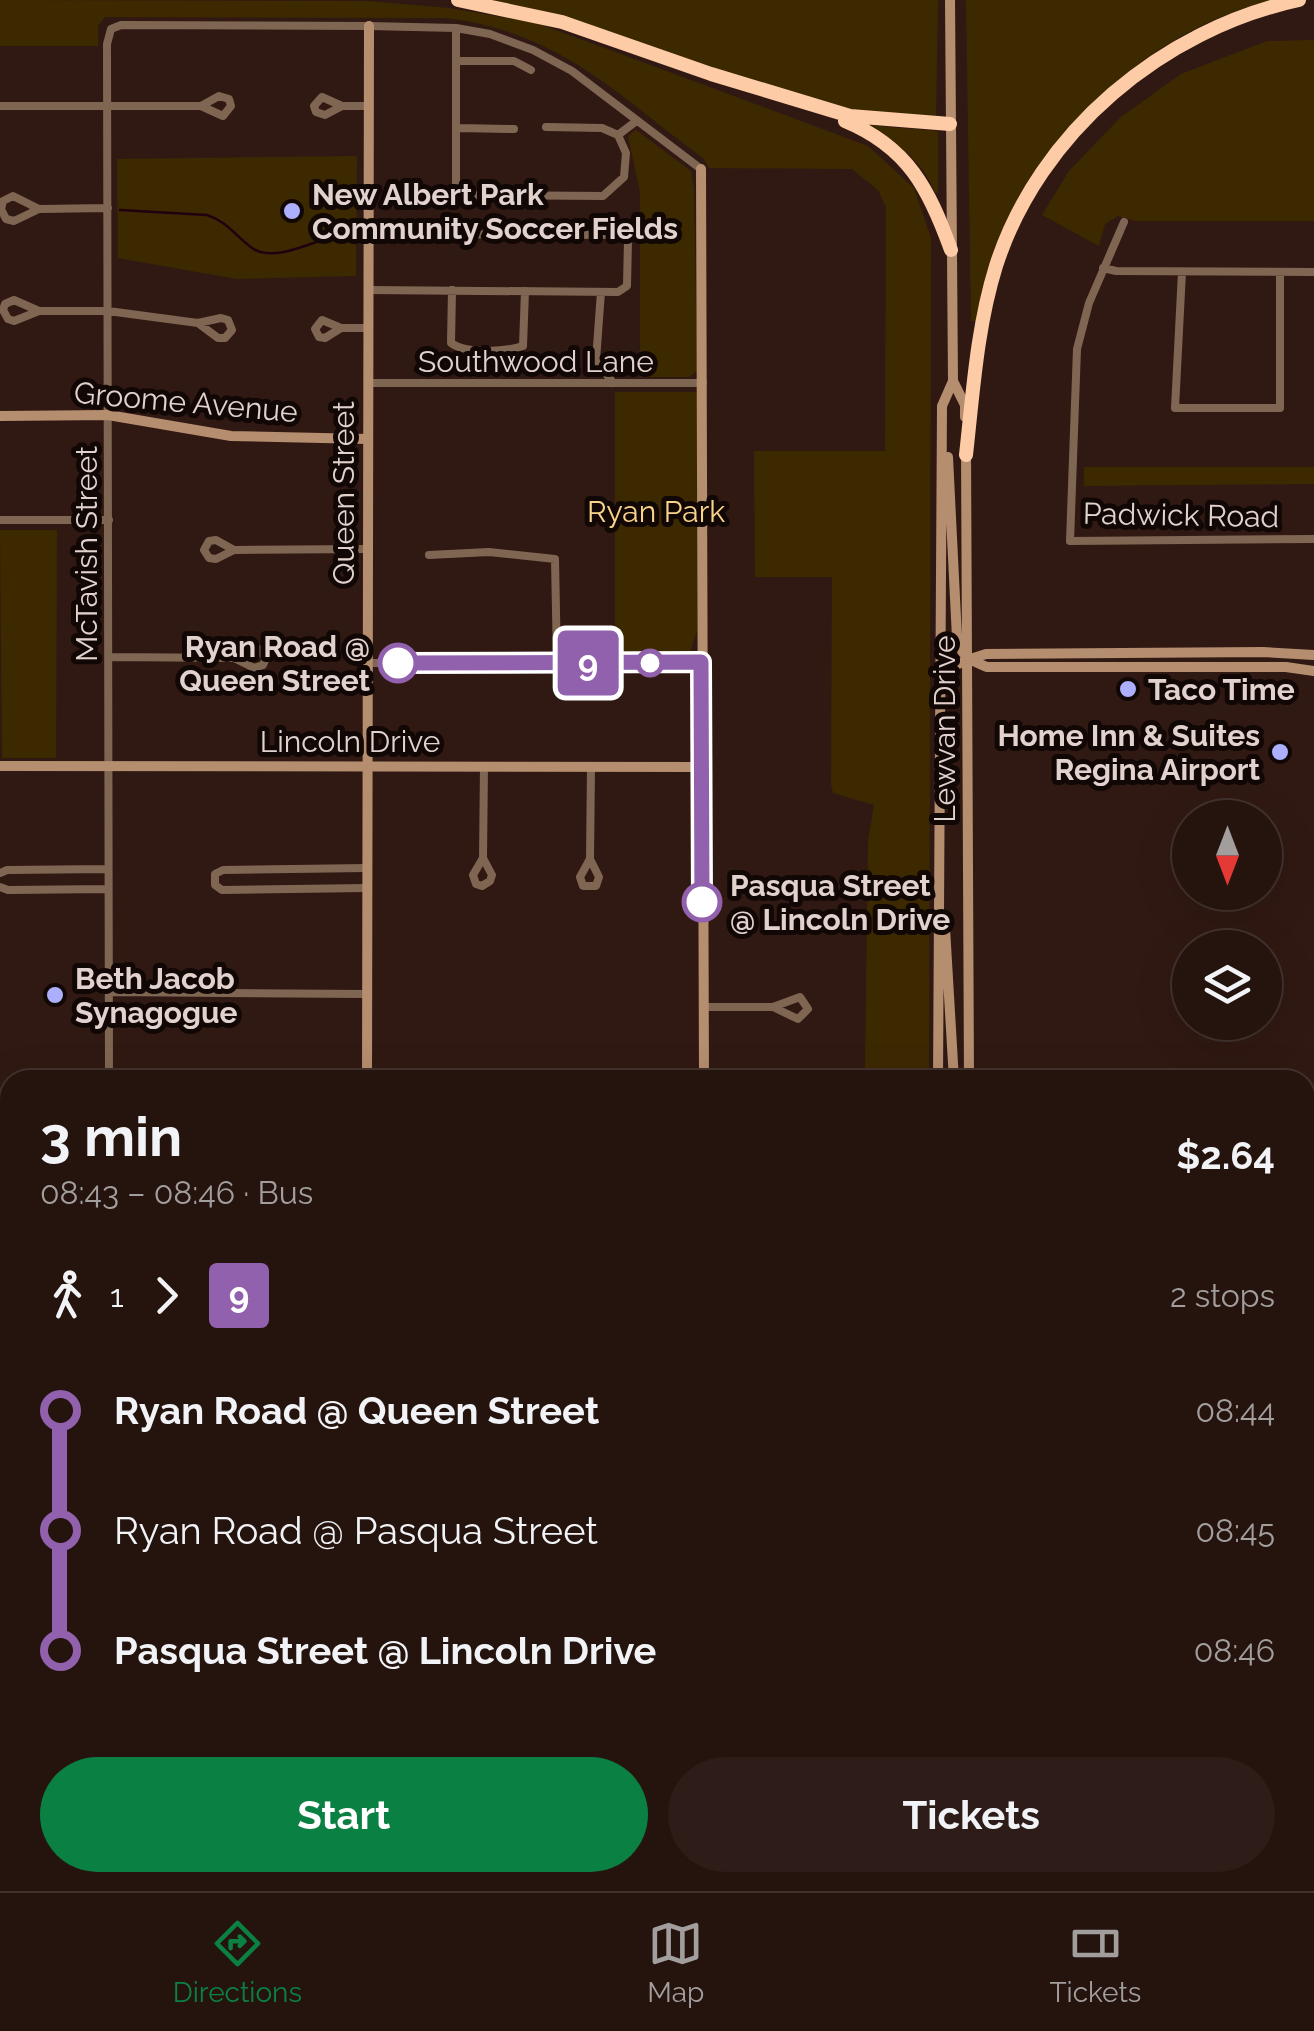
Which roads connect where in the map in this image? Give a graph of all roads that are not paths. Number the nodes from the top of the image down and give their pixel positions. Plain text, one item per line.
1 (458, 0) edge
2 (950, 0) edge
3 (1300, 0) edge
4 (369, 26) junction
5 (456, 28) junction
6 (456, 61) junction
7 (531, 70) dead end
8 (751, 85) junction
9 (0, 106) edge
10 (108, 106) junction
11 (201, 106) dead end
12 (342, 106) dead end
13 (369, 106) junction
14 (635, 122) junction
15 (950, 124) junction
16 (546, 127) dead end
17 (456, 128) junction
18 (514, 129) dead end
19 (618, 135) junction
20 (700, 169) joint
21 (108, 208) junction
22 (38, 209) junction
23 (1124, 222) dead end
24 (368, 234) junction
25 (951, 250) junction
26 (1102, 268) junction
27 (1182, 272) junction
28 (1280, 272) junction
29 (1314, 272) edge
30 (368, 290) junction
31 (452, 290) junction
32 (525, 291) junction
33 (601, 292) junction
34 (108, 310) junction
35 (38, 311) dead end
36 (198, 324) dead end
37 (341, 328) dead end
38 (368, 328) junction
39 (953, 381) junction
40 (368, 383) junction
41 (704, 383) junction
42 (613, 384) junction
43 (942, 406) junction
44 (108, 415) junction
45 (0, 416) edge
46 (367, 439) junction
47 (966, 455) junction
48 (0, 520) edge
49 (108, 520) junction
50 (1314, 539) edge
51 (367, 549) junction
52 (234, 550) dead end
53 (428, 555) dead end
54 (1314, 655) edge
55 (109, 657) junction
56 (234, 658) dead end
57 (969, 660) junction
58 (701, 662) junction
59 (368, 663) junction
60 (557, 663) junction
61 (1006, 667) junction
62 (1314, 671) edge
63 (942, 681) junction
64 (969, 754) junction
65 (0, 766) edge
66 (109, 766) junction
67 (369, 766) junction
68 (484, 766) junction
69 (591, 767) junction
70 (700, 767) junction
71 (939, 822) junction
72 (483, 858) dead end
73 (590, 859) dead end
74 (366, 868) junction
75 (106, 869) junction
76 (0, 873) edge
77 (0, 887) edge
78 (107, 888) junction
79 (366, 888) junction
80 (109, 992) junction
81 (366, 994) junction
82 (703, 1007) junction
83 (774, 1007) dead end
84 (110, 1070) edge
85 (366, 1070) edge
86 (704, 1070) edge
87 (938, 1070) edge
88 (953, 1070) edge
89 (969, 1070) edge

1 - 8 highway
2 - 15 street, Lewvan Drive
3 - 47 highway
4 - 5 street
4 - 10 street, McTavish Street
4 - 13 street, Queen Street
5 - 6 street
5 - 14 street
6 - 7 street
6 - 17 street
8 - 15 highway
8 - 25 highway
9 - 10 street
10 - 11 street
10 - 21 street, McTavish Street
12 - 13 street
13 - 24 street, Queen Street
14 - 19 street
14 - 20 street
15 - 25 street, Lewvan Drive
16 - 19 street
17 - 18 street
17 - 19 street
20 - 41 street
21 - 22 street
21 - 34 street, McTavish Street
22 - 22 street
23 - 26 street, Padwick Road
24 - 30 street, Queen Street
24 - 33 street
25 - 39 street, Lewvan Drive
26 - 27 street
26 - 50 street, Padwick Road
27 - 28 street
27 - 28 street
28 - 29 street
30 - 31 street
30 - 38 street, Queen Street
31 - 32 street
31 - 32 street
32 - 33 street
33 - 42 street
34 - 35 street
34 - 36 street
34 - 44 street, McTavish Street
37 - 38 street
38 - 40 street, Queen Street
39 - 43 street, Lewvan Drive
39 - 47 street, Lewvan Drive
40 - 42 street, Southwood Lane
40 - 46 street, Queen Street
41 - 42 street, Southwood Lane
41 - 58 street
43 - 57 street
43 - 63 street, Lewvan Drive
44 - 45 street, Groome Avenue
44 - 46 street, Groome Avenue
44 - 49 street, McTavish Street
46 - 51 street, Queen Street
47 - 57 street, Lewvan Drive
48 - 49 street
49 - 55 street, McTavish Street
51 - 52 street
51 - 59 street, Queen Street
53 - 60 street
54 - 57 street
55 - 56 street
55 - 66 street, McTavish Street
57 - 61 street
57 - 63 street
57 - 64 street, Lewvan Drive
58 - 60 street
58 - 70 street
59 - 60 street
59 - 67 street, Queen Street
61 - 62 street
61 - 64 street
63 - 71 street, Lewvan Drive
64 - 89 street, Lewvan Drive
65 - 66 street, Lincoln Drive
66 - 67 street, Lincoln Drive
66 - 75 street, McTavish Street
67 - 68 street, Lincoln Drive
67 - 74 street, Queen Street
68 - 69 street, Lincoln Drive
68 - 72 street
69 - 70 street, Lincoln Drive
69 - 73 street
70 - 82 street
71 - 87 street, Lewvan Drive
71 - 88 street
74 - 79 street, Queen Street
74 - 79 street
75 - 76 street
75 - 78 street, McTavish Street
77 - 78 street
78 - 80 street, McTavish Street
79 - 81 street, Queen Street
80 - 81 street
80 - 84 street, McTavish Street
81 - 85 street, Queen Street
82 - 83 street
82 - 86 street

